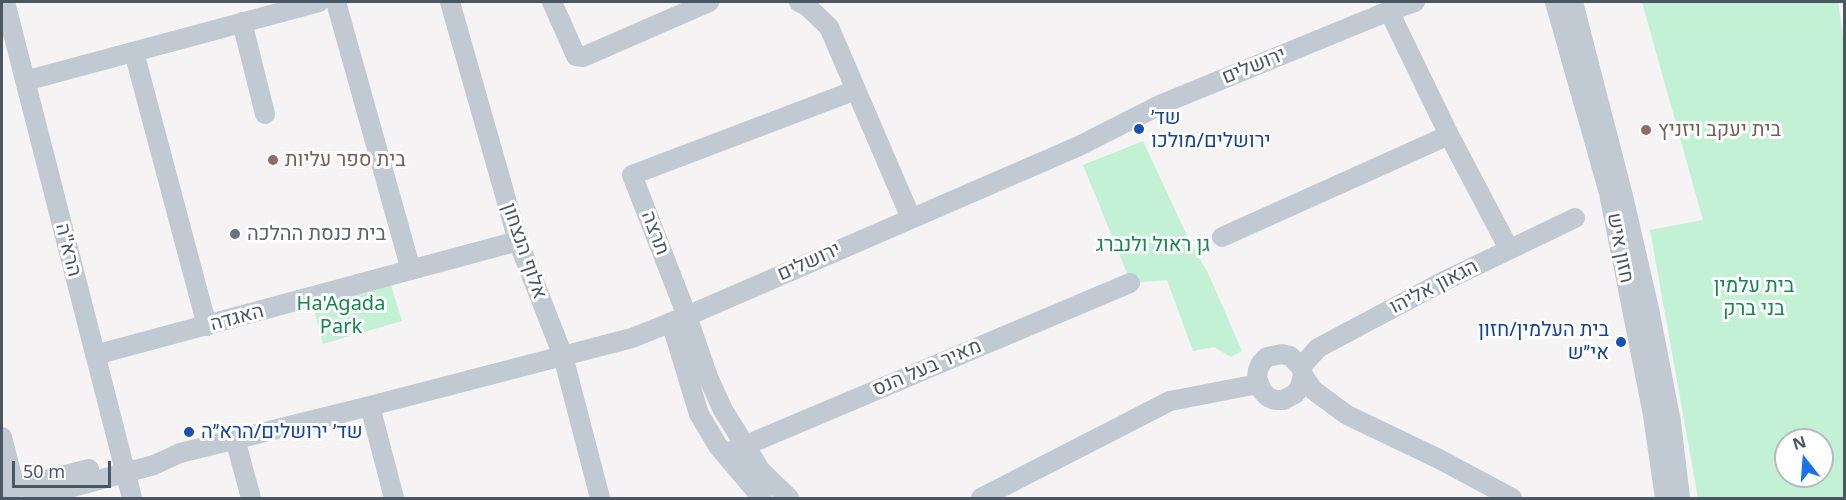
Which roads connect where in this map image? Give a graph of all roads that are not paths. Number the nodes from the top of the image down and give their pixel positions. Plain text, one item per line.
1 (5, 2) edge
2 (319, 2) edge
3 (336, 2) edge
4 (450, 2) edge
5 (552, 2) edge
6 (709, 2) edge
7 (1415, 2) edge
8 (1555, 2) edge
9 (1573, 2) edge
10 (808, 3) edge
11 (1389, 11) junction
12 (242, 22) junction
13 (7, 28) edge
14 (134, 52) junction
15 (25, 81) junction
16 (856, 90) junction
17 (265, 114) dead end
18 (1449, 135) junction
19 (911, 218) junction
20 (1575, 218) dead end
21 (1222, 237) dead end
22 (518, 241) junction
23 (1509, 249) junction
24 (411, 270) junction
25 (1130, 283) dead end
26 (679, 319) junction
27 (207, 326) junction
28 (645, 332) junction
29 (95, 355) junction
30 (563, 356) junction
31 (683, 362) junction
32 (1302, 371) junction
33 (1258, 384) junction
34 (370, 406) junction
35 (2, 437) edge
36 (235, 439) junction
37 (745, 446) junction
38 (725, 454) junction
39 (124, 467) junction
40 (8, 490) edge
41 (32, 498) edge
42 (132, 498) edge
43 (251, 498) edge
44 (394, 498) edge
45 (600, 498) edge
46 (762, 498) edge
47 (789, 498) edge
48 (981, 498) edge
49 (1512, 498) edge
50 (1665, 498) edge
51 (1680, 498) edge

1 - 13 street, הרא"ה
2 - 12 street
3 - 24 street
4 - 22 street, אלוף הנצחון
5 - 6 street
7 - 11 street, ירושלים
8 - 50 street, חזון איש
9 - 51 street, חזון איש
10 - 16 street
11 - 18 street
11 - 19 street, ירושלים
12 - 14 street
12 - 17 street
13 - 15 street, הרא"ה
14 - 15 street
14 - 27 street
15 - 29 street, הרא"ה
16 - 19 street
16 - 26 street, תרצה
18 - 21 street
18 - 23 street
19 - 26 street, ירושלים
20 - 23 street, הגאון אליהו
22 - 24 street, האגדה
22 - 30 street, אלוף הנצחון
23 - 32 street, הגאון אליהו
24 - 27 street, האגדה
25 - 37 street, מאיר בעל הנס
26 - 28 street, ירושלים
26 - 31 street, תרצה
26 - 37 street, תרצה
27 - 29 street, האגדה
28 - 30 street, ירושלים
28 - 31 street
29 - 39 street, הרא"ה
30 - 34 street, ירושלים
30 - 45 street, אלוף הנצחון
31 - 38 street, תרצה
32 - 33 street
32 - 33 street
32 - 49 street
33 - 48 street
34 - 36 street, ירושלים
34 - 44 street
35 - 40 street
36 - 39 street, ירושלים
36 - 43 street
37 - 38 street, מאיר בעל הנס
37 - 47 street, תרצה
38 - 46 street, תרצה
39 - 40 street
39 - 41 street
39 - 42 street, הרא"ה

